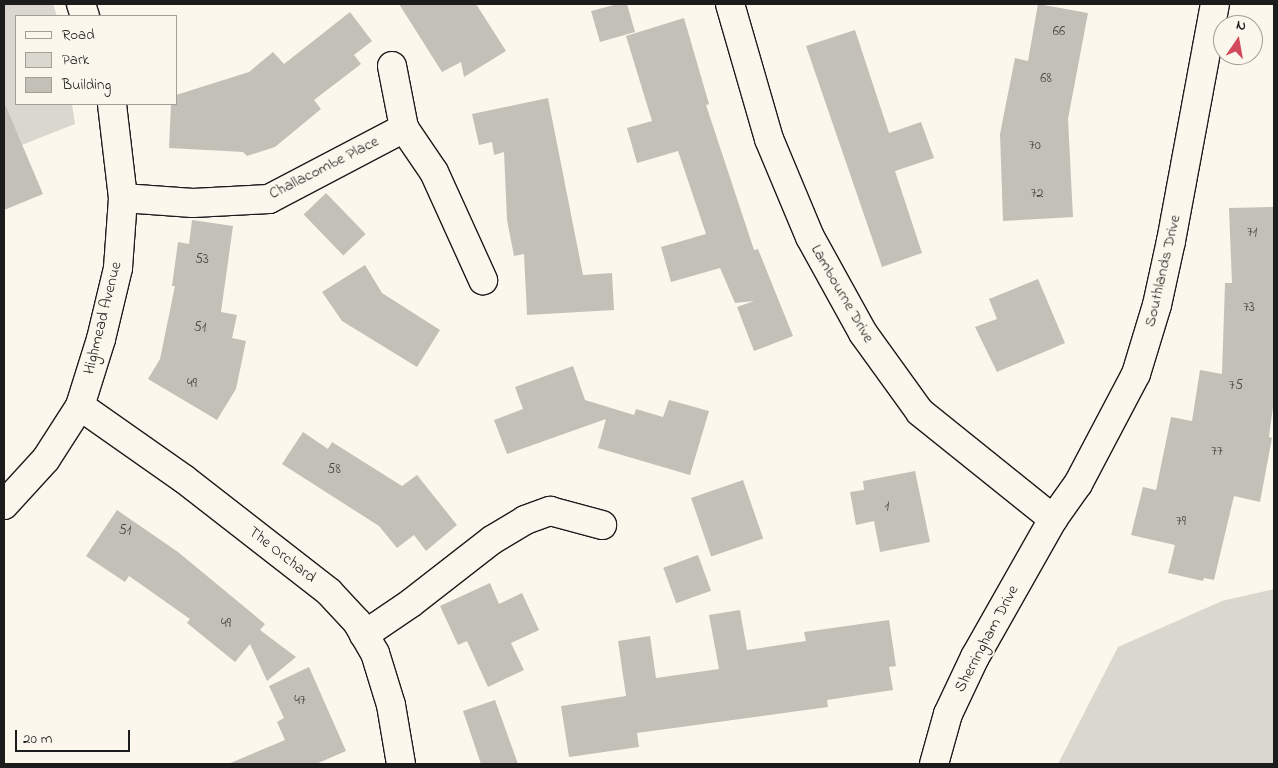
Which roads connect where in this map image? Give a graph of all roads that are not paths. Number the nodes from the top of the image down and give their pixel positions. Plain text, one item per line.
1 (730, 4) edge
2 (1215, 4) edge
3 (392, 66) dead end
4 (112, 105) edge
5 (404, 128) junction
6 (123, 198) junction
7 (483, 280) dead end
8 (80, 406) junction
9 (4, 505) edge
10 (1053, 519) junction
11 (602, 525) dead end
12 (364, 635) junction
13 (401, 764) edge
14 (934, 764) edge

1 - 10 street, Lambourne Drive
2 - 10 street, Southlands Drive
3 - 5 street
4 - 6 street, Highmead Avenue
5 - 6 street, Challacombe Place
5 - 7 street
6 - 8 street, Highmead Avenue
8 - 9 street, Highmead Avenue
8 - 12 street, The Orchard
10 - 14 street, Sherringham Drive
11 - 12 street
12 - 13 street, The Orchard

